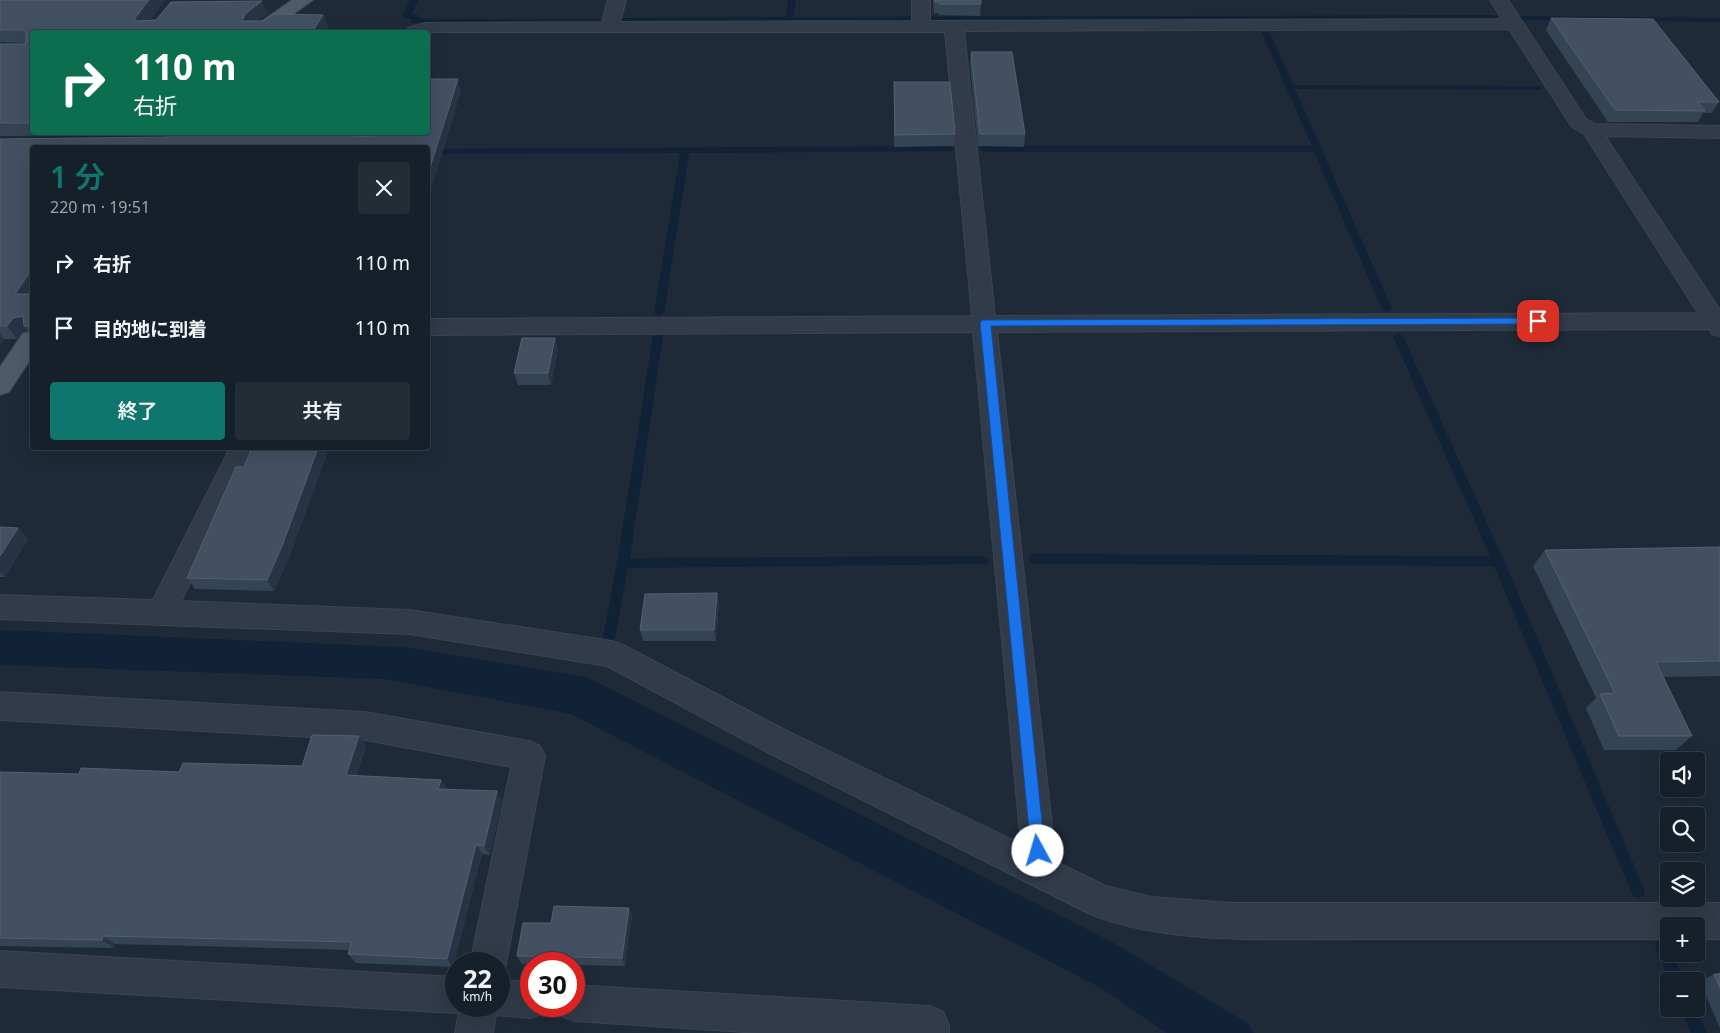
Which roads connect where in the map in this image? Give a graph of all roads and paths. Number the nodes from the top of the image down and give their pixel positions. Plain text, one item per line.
1 (304, 0) edge
2 (617, 0) edge
3 (1499, 0) edge
4 (921, 16) edge
5 (1513, 24) junction
6 (954, 26) junction
7 (610, 27) junction
8 (261, 30) edge
9 (419, 30) edge
10 (1591, 130) junction
11 (1720, 132) edge
12 (985, 323) junction
13 (1718, 324) edge
14 (430, 327) edge
15 (30, 342) edge
16 (0, 386) edge
17 (242, 450) edge
18 (0, 607) edge
19 (161, 612) junction
20 (0, 706) edge
21 (1040, 870) junction
22 (1720, 921) edge
23 (490, 952) edge
24 (0, 969) edge
25 (445, 994) edge
26 (585, 1003) edge
27 (478, 1017) edge
28 (474, 1033) edge
29 (930, 1033) edge

1 - 8 main road
2 - 7 street
3 - 5 street
4 - 6 street
4 - 7 street
5 - 6 street
5 - 10 street
6 - 12 street
7 - 9 street
10 - 11 street
10 - 13 street
12 - 13 street
12 - 14 street
12 - 21 street
15 - 16 main road
17 - 19 street
18 - 19 street
19 - 21 street
20 - 23 street
21 - 22 street
24 - 25 street
26 - 29 street
27 - 28 street

